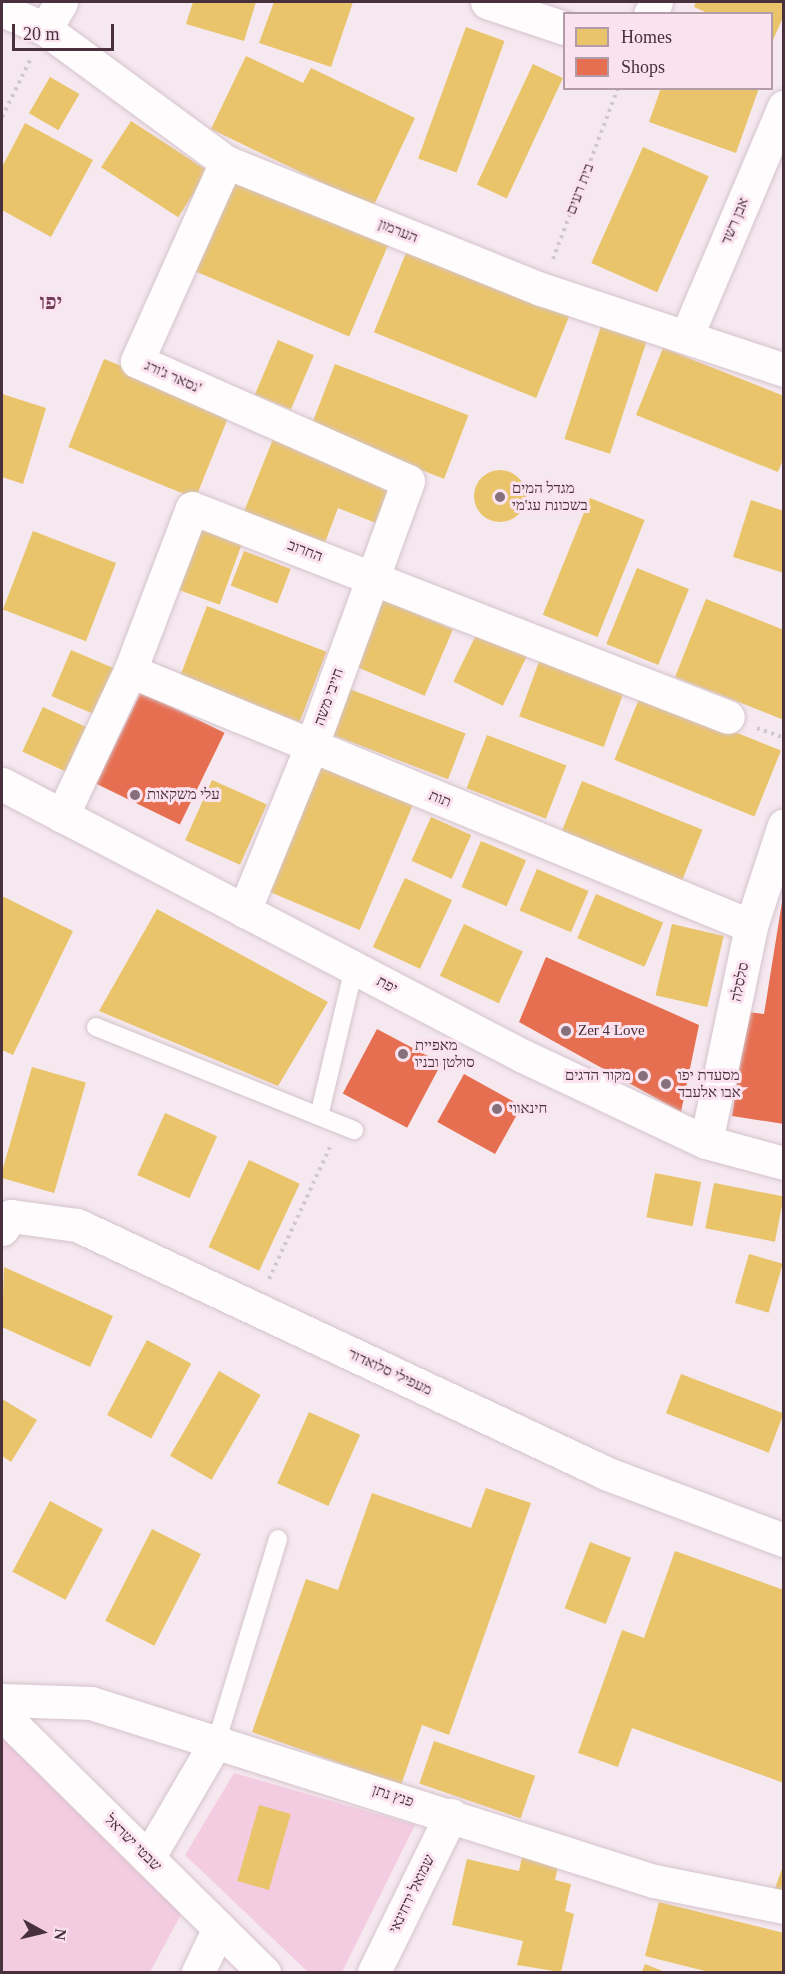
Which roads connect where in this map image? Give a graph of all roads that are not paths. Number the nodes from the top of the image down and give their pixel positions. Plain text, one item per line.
1 (61, 2) edge
2 (487, 2) edge
3 (2, 10) edge
4 (563, 28) edge
5 (45, 29) junction
6 (783, 106) edge
7 (776, 144) edge
8 (226, 162) junction
9 (687, 335) junction
10 (783, 370) edge
11 (408, 481) joint
12 (373, 576) junction
13 (130, 671) junction
14 (728, 717) dead end
15 (311, 747) junction
16 (2, 784) edge
17 (62, 816) junction
18 (783, 825) edge
19 (244, 910) junction
20 (751, 927) junction
21 (354, 968) junction
22 (96, 1027) dead end
23 (319, 1116) junction
24 (347, 1127) road end
25 (706, 1142) junction
26 (783, 1163) edge
27 (2, 1229) edge
28 (278, 1539) dead end
29 (783, 1540) edge
30 (2, 1700) edge
31 (2, 1714) edge
32 (217, 1740) junction
33 (451, 1815) junction
34 (148, 1858) junction
35 (783, 1907) edge
36 (219, 1928) junction
37 (198, 1972) edge
38 (264, 1972) edge
39 (374, 1972) edge

1 - 5 street
2 - 4 street
3 - 5 street, הערמון
5 - 8 street, הערמון
6 - 7 street, אבן רשד
7 - 9 street, אבן רשד
8 - 9 street, הערמון
8 - 11 street, נסאר ג'ורג'
9 - 10 street, הערמון
11 - 12 street, חייבי משה
12 - 13 street, החרוב
12 - 14 street, החרוב
12 - 15 street, חייבי משה
13 - 15 street, תות
13 - 17 street, החרוב
15 - 19 street, חייבי משה
15 - 20 street, תות
16 - 17 street, יפת
17 - 19 street, יפת
18 - 20 street, סלסלה
19 - 21 street, יפת
20 - 25 street, סלסלה
21 - 23 lane
21 - 25 street, יפת
22 - 23 lane
23 - 24 lane
25 - 26 street, יפת
27 - 29 street, מעפילי סלואדור
28 - 32 lane
30 - 32 street, פנץ נתן
31 - 34 street, שבטי ישראל
32 - 33 street, פנץ נתן
32 - 34 street
33 - 35 street, פנץ נתן
33 - 39 street, שמואל ירחינאי
34 - 36 street, שבטי ישראל
36 - 37 street
36 - 38 street, שבטי ישראל

